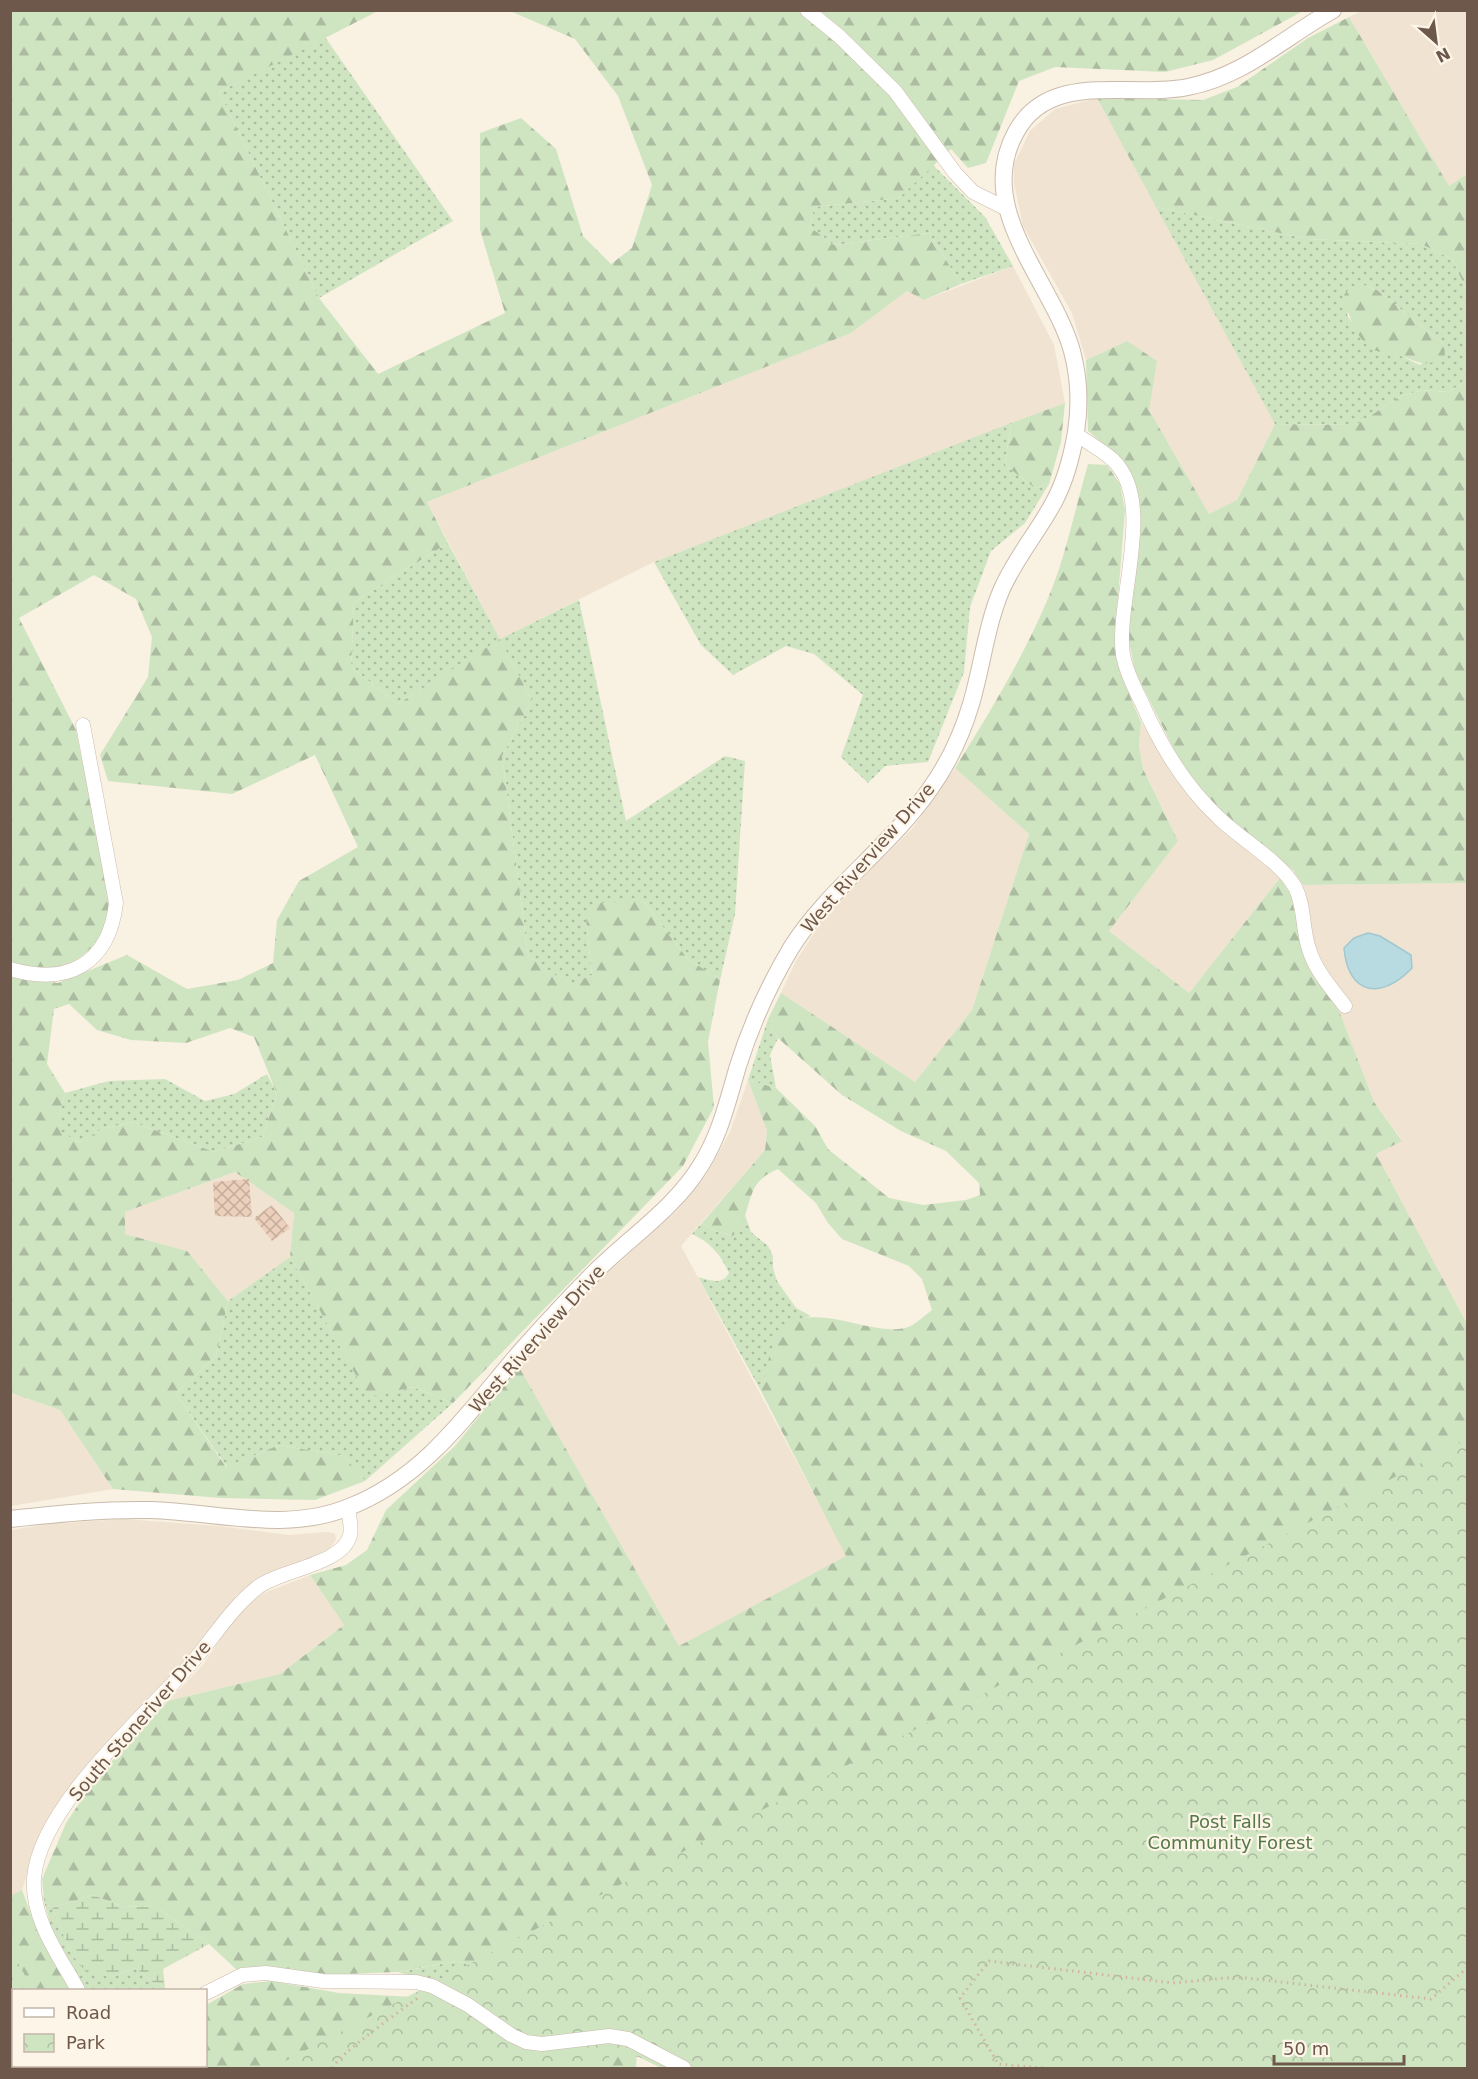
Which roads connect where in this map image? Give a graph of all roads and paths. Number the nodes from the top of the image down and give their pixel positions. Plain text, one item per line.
1 (807, 10) edge
2 (1333, 10) edge
3 (1007, 209) junction
4 (1076, 435) junction
5 (83, 725) dead end
6 (10, 969) edge
7 (1345, 1006) dead end
8 (348, 1508) junction
9 (10, 1520) edge
10 (1467, 1966) edge
11 (432, 1986) junction
12 (77, 1989) edge
13 (207, 1992) edge
14 (333, 2068) edge
15 (684, 2068) edge
16 (1043, 2068) edge

1 - 3 street
2 - 3 street, West Riverview Drive
3 - 4 street, West Riverview Drive
4 - 7 street
4 - 8 street, West Riverview Drive
5 - 6 street
8 - 9 street, West Riverview Drive
8 - 12 street, South Stoneriver Drive
10 - 16 path
11 - 13 street
11 - 14 path
11 - 15 street

